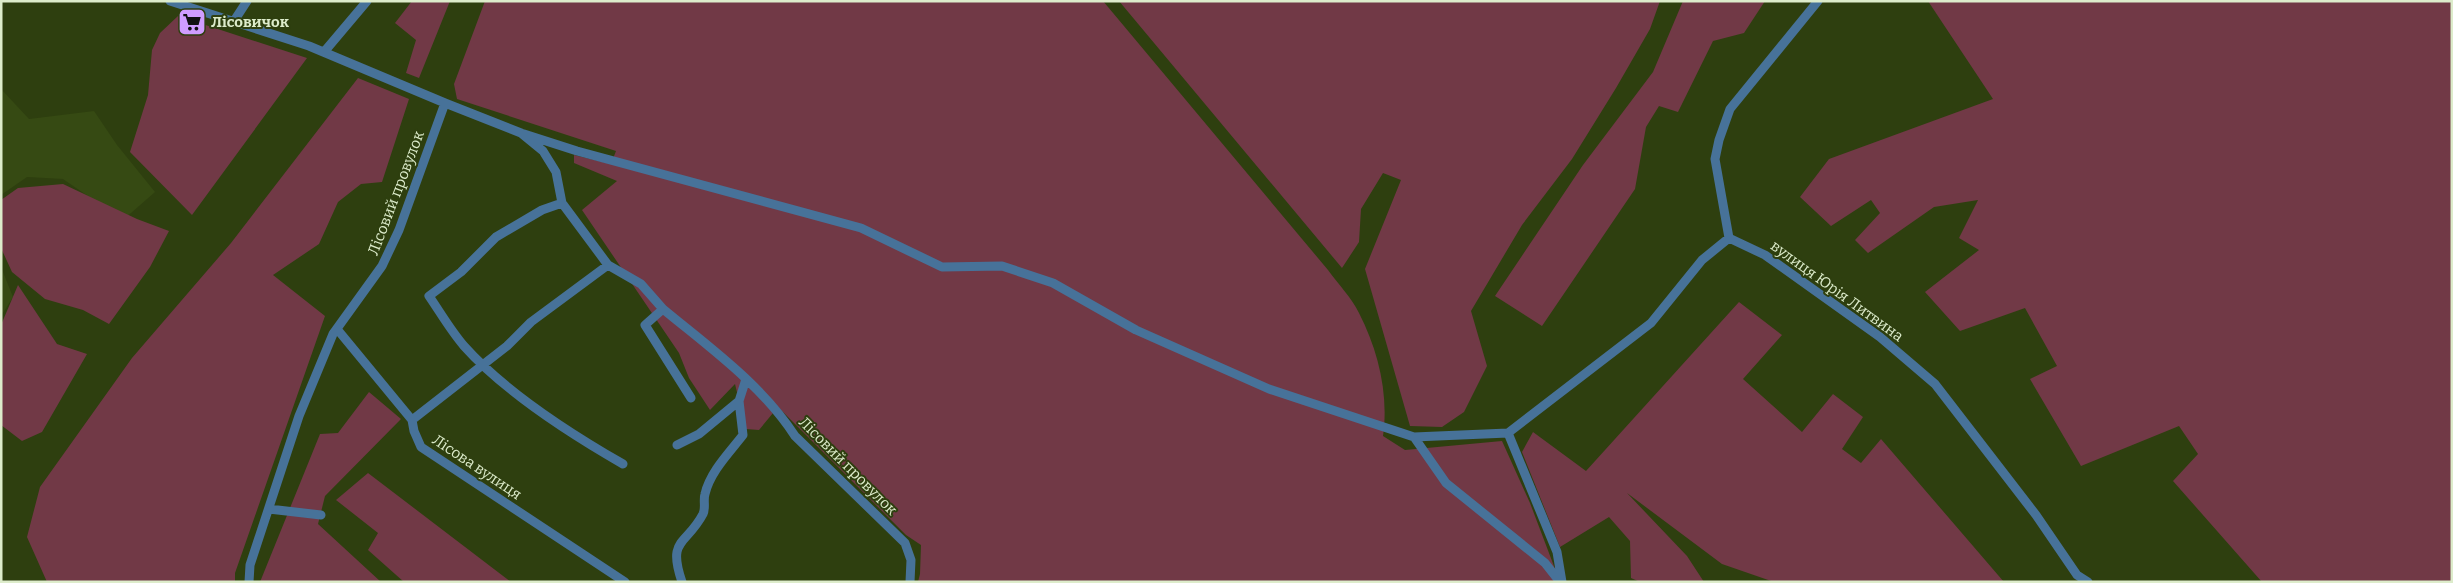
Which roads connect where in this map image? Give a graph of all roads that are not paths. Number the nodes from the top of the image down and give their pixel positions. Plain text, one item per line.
1 (170, 1) edge
2 (247, 1) edge
3 (367, 1) edge
4 (1818, 1) edge
5 (234, 20) junction
6 (324, 52) junction
7 (445, 103) junction
8 (521, 133) junction
9 (562, 203) junction
10 (1729, 238) junction
11 (608, 266) junction
12 (662, 309) junction
13 (337, 328) junction
14 (483, 365) junction
15 (746, 379) junction
16 (691, 398) dead end
17 (739, 400) junction
18 (412, 420) junction
19 (1508, 433) junction
20 (1414, 437) junction
21 (677, 444) dead end
22 (623, 464) dead end
23 (269, 509) junction
24 (321, 515) dead end
25 (249, 582) edge
26 (625, 582) edge
27 (682, 582) edge
28 (910, 582) edge
29 (1561, 582) edge
30 (2088, 582) edge

1 - 5 street
2 - 5 street
3 - 6 street
4 - 10 street
5 - 6 street
6 - 7 street
7 - 8 street
7 - 13 street, Лісовий провулок
8 - 9 street
8 - 20 street
9 - 11 street
9 - 14 street
10 - 19 street
10 - 30 street, вулиця Юрія Литвина
11 - 12 street
11 - 14 street
12 - 15 street, Лісовий провулок
12 - 16 street
13 - 18 street
13 - 23 street, Лісовий провулок
14 - 18 street
14 - 22 street
15 - 17 street
15 - 28 street, Лісовий провулок
17 - 21 street
17 - 27 street
18 - 26 street, Лісова вулиця
19 - 20 street
19 - 29 street
20 - 29 street
23 - 24 street
23 - 25 street, Лісовий провулок

